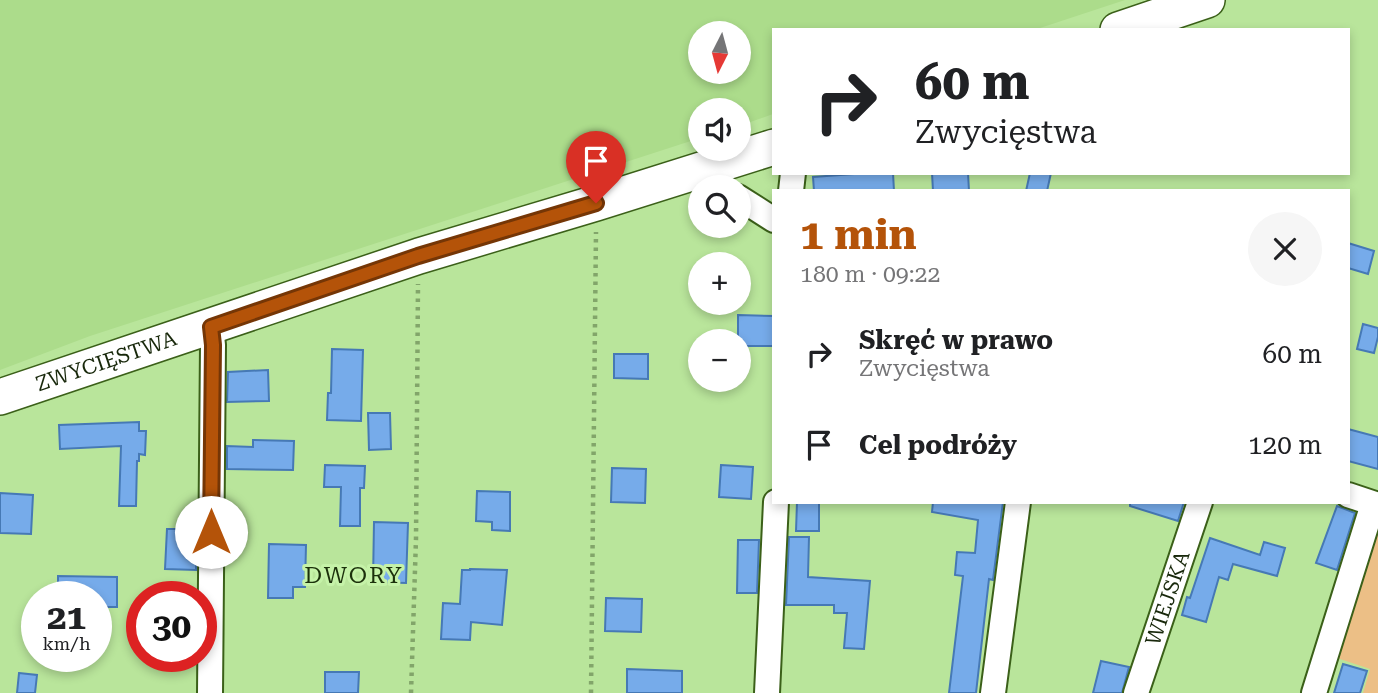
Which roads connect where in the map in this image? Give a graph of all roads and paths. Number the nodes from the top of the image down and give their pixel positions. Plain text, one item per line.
1 (1207, 0) edge
2 (1124, 28) edge
3 (772, 148) edge
4 (723, 175) edge
5 (688, 183) edge
6 (596, 203) junction
7 (751, 205) edge
8 (772, 219) edge
9 (418, 256) junction
10 (211, 327) junction
11 (0, 397) edge
12 (1350, 496) edge
13 (776, 504) edge
14 (1018, 504) edge
15 (1199, 504) edge
16 (1375, 505) edge
17 (210, 693) edge
18 (411, 693) edge
19 (591, 693) edge
20 (768, 693) edge
21 (993, 693) edge
22 (1136, 693) edge
23 (1314, 693) edge

1 - 2 street
3 - 4 street, ZWYCIĘSTWA
5 - 6 street, ZWYCIĘSTWA
6 - 9 street, ZWYCIĘSTWA
6 - 19 path
7 - 8 street
9 - 10 street, ZWYCIĘSTWA
9 - 18 path
10 - 11 street, ZWYCIĘSTWA
10 - 17 street
12 - 16 street
13 - 20 street
14 - 21 street
15 - 22 street, WIEJSKA
16 - 23 street

